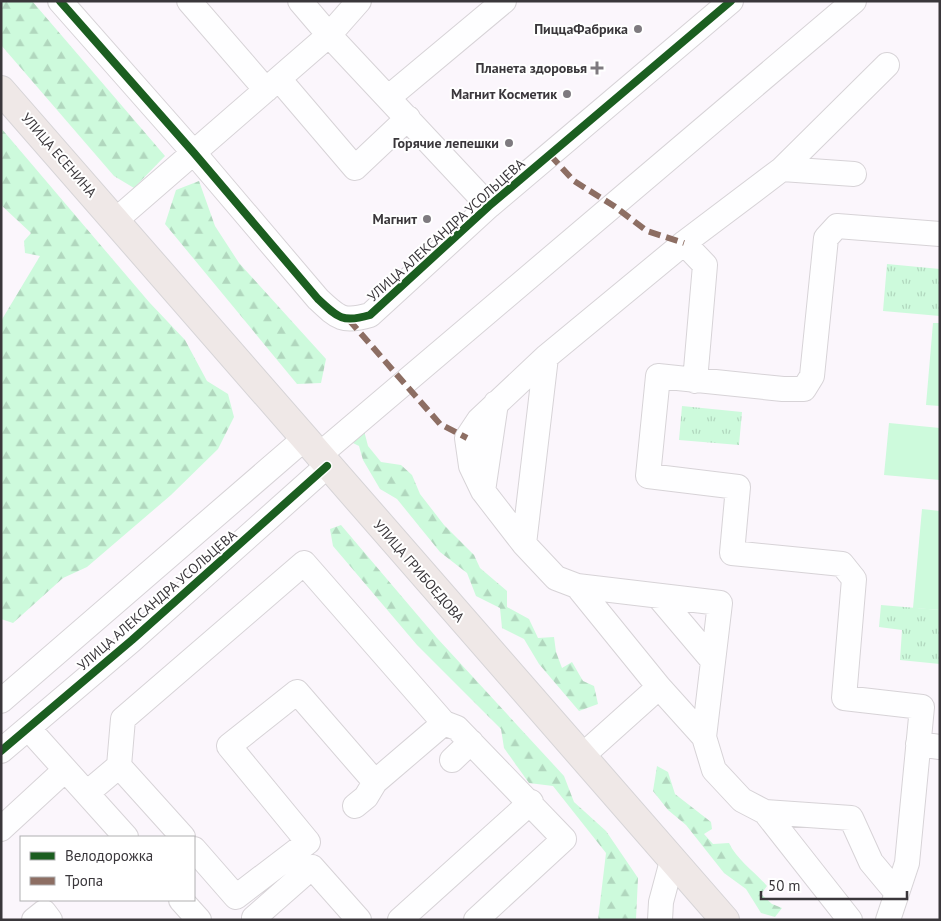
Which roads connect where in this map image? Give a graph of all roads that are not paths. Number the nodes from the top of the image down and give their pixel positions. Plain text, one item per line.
1 (60, 1) edge
2 (189, 1) edge
3 (300, 1) edge
4 (359, 1) edge
5 (504, 1) edge
6 (731, 1) edge
7 (854, 1) edge
8 (329, 35) junction
9 (887, 65) dead end
10 (272, 84) junction
11 (1, 90) edge
12 (389, 97) junction
13 (408, 118) junction
14 (194, 153) junction
15 (782, 168) junction
16 (854, 174) dead end
17 (489, 206) junction
18 (116, 220) junction
19 (940, 234) edge
20 (684, 243) junction
21 (546, 357) junction
22 (694, 381) junction
23 (316, 454) junction
24 (524, 544) junction
25 (577, 586) junction
26 (658, 596) junction
27 (713, 661) junction
28 (659, 687) junction
29 (1, 701) edge
30 (444, 723) junction
31 (28, 728) junction
32 (704, 737) junction
33 (471, 742) junction
34 (929, 745) edge
35 (1, 751) edge
36 (581, 757) junction
37 (452, 760) dead end
38 (119, 766) junction
39 (65, 770) junction
40 (375, 782) junction
41 (86, 793) junction
42 (531, 802) junction
43 (355, 806) dead end
44 (764, 812) junction
45 (1, 828) edge
46 (125, 836) edge
47 (182, 836) edge
48 (195, 850) edge
49 (672, 861) junction
50 (896, 892) junction
51 (182, 901) edge
52 (34, 920) edge
53 (50, 920) edge
54 (199, 920) edge
55 (256, 920) edge
56 (359, 920) edge
57 (400, 920) edge
58 (476, 920) edge
59 (660, 920) edge
60 (725, 920) edge
61 (850, 920) edge
62 (888, 920) edge

1 - 14 street, УЛИЦА АЛЕКСАНДРА УСОЛЬЦЕВА
2 - 10 street
3 - 8 street
4 - 8 street
5 - 12 street
6 - 17 street, УЛИЦА АЛЕКСАНДРА УСОЛЬЦЕВА
7 - 23 street
8 - 10 street
8 - 12 street
9 - 15 street
10 - 13 street
10 - 14 street
11 - 18 main road, УЛИЦА ЕСЕНИНА
12 - 13 street
13 - 17 street
14 - 17 street, УЛИЦА АЛЕКСАНДРА УСОЛЬЦЕВА
14 - 18 street
15 - 16 street
15 - 20 street
18 - 23 main road, УЛИЦА ГРИБОЕДОВА
19 - 22 street
20 - 21 street
20 - 22 street
21 - 24 street
21 - 24 street
22 - 34 street
23 - 29 street, УЛИЦА АЛЕКСАНДРА УСОЛЬЦЕВА
23 - 31 street, УЛИЦА АЛЕКСАНДРА УСОЛЬЦЕВА
23 - 36 main road, УЛИЦА ГРИБОЕДОВА
24 - 25 street
25 - 26 street
25 - 28 street
26 - 27 street
26 - 27 street
27 - 32 street
28 - 32 street
28 - 36 street
30 - 33 street
30 - 38 street
30 - 40 street
31 - 35 street, УЛИЦА АЛЕКСАНДРА УСОЛЬЦЕВА
31 - 39 street
32 - 44 street
33 - 37 street
33 - 42 street
34 - 50 street
36 - 49 main road, УЛИЦА ГРИБОЕДОВА
38 - 41 street
38 - 47 street
39 - 41 street
39 - 45 street
40 - 43 street
40 - 48 street
41 - 46 street
42 - 57 street
42 - 58 street
44 - 50 street
44 - 61 street
49 - 59 street
49 - 60 main road, УЛИЦА ГРИБОЕДОВА
50 - 62 street
51 - 54 street
52 - 53 street
55 - 56 street

